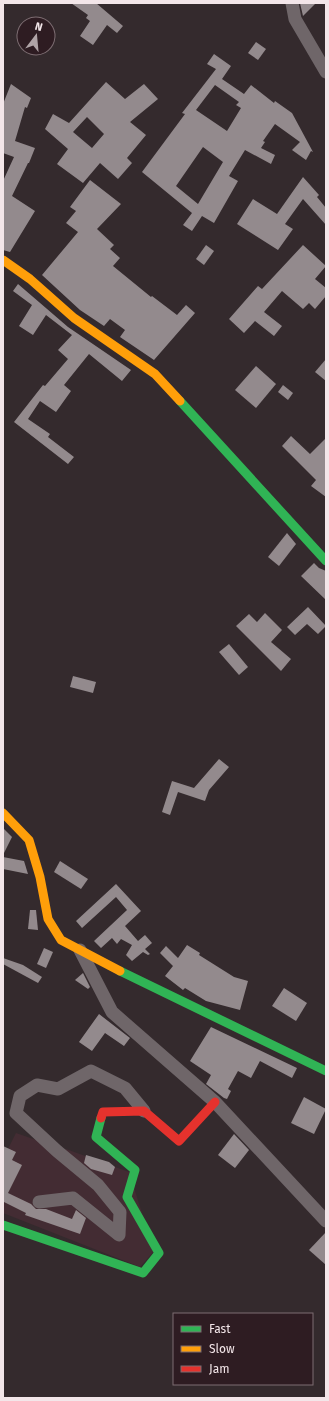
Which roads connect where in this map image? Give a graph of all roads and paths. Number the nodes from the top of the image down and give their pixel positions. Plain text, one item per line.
1 (292, 3) edge
2 (326, 72) edge
3 (3, 260) edge
4 (326, 561) edge
5 (3, 813) edge
6 (80, 950) junction
7 (326, 1071) edge
8 (215, 1102) junction
9 (144, 1111) junction
10 (39, 1202) dead end
11 (326, 1221) edge
12 (3, 1225) edge

1 - 2 street
3 - 4 street
5 - 6 street
6 - 7 street
6 - 8 street
8 - 9 street
8 - 11 street
9 - 10 street
9 - 12 street

